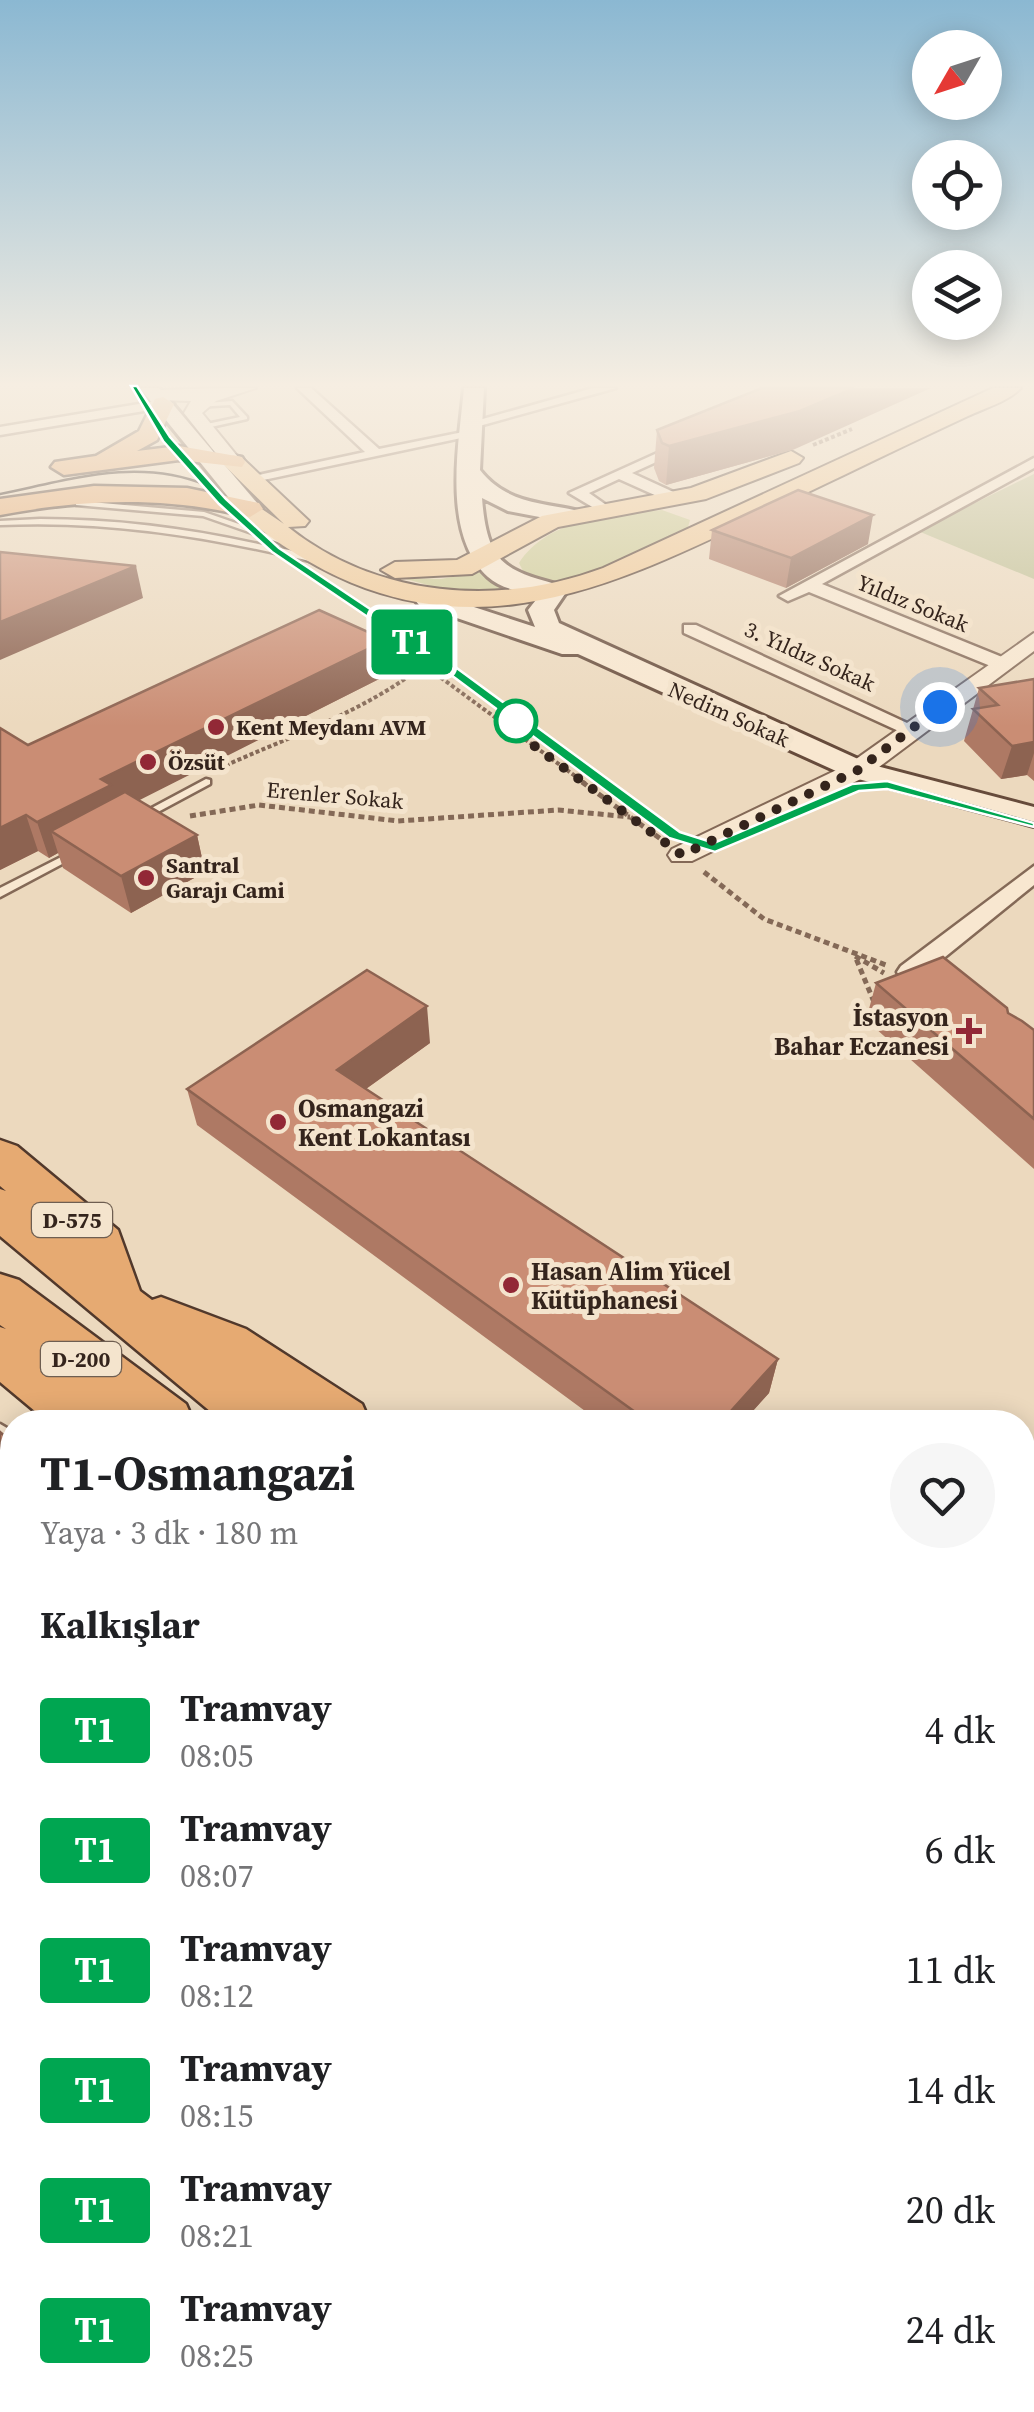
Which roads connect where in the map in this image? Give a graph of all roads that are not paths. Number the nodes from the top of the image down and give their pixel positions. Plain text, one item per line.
1 (37, 501) edge
2 (213, 501) edge
3 (242, 501) edge
4 (276, 501) edge
5 (474, 501) edge
6 (500, 501) edge
7 (581, 501) edge
8 (661, 501) edge
9 (675, 501) edge
10 (768, 501) edge
11 (963, 501) edge
12 (0, 508) edge
13 (250, 510) junction
14 (587, 513) junction
15 (0, 522) edge
16 (709, 528) junction
17 (304, 552) junction
18 (479, 553) junction
19 (808, 585) junction
20 (555, 591) junction
21 (788, 596) dead end
22 (440, 605) junction
23 (690, 629) dead end
24 (1034, 640) edge
25 (601, 656) junction
26 (1000, 662) junction
27 (910, 729) junction
28 (858, 770) junction
29 (206, 782) dead end
30 (1034, 816) edge
31 (124, 827) edge
32 (88, 846) edge
33 (682, 855) road end
34 (1034, 873) edge
35 (0, 893) edge
36 (910, 972) edge
37 (0, 1158) edge
38 (0, 1208) edge
39 (0, 1295) edge
40 (117, 1302) junction
41 (0, 1316) edge
42 (0, 1350) edge
43 (74, 1410) edge
44 (147, 1410) edge
45 (150, 1410) edge
46 (249, 1410) edge
47 (324, 1410) edge

1 - 12 highway
2 - 13 highway
3 - 13 main road
4 - 18 main road
5 - 18 main road
6 - 14 main road
7 - 14 street
8 - 14 main road
9 - 16 main road
10 - 16 main road
11 - 19 street
12 - 17 lane
13 - 17 main road
14 - 18 main road
15 - 17 lane
16 - 20 main road
17 - 22 main road
18 - 20 main road
19 - 21 street
19 - 26 street, Yıldız Sokak
20 - 22 main road
20 - 25 main road
22 - 25 main road
23 - 27 street, 3. Yıldız Sokak
24 - 26 street
25 - 28 main road, Nedim Sokak
26 - 27 street
27 - 28 street
28 - 30 main road, Nedim Sokak
28 - 33 street
29 - 31 lane
32 - 35 lane
34 - 36 street
37 - 40 highway, D-575
38 - 40 highway, D-200
39 - 45 highway, D-200
40 - 46 highway, D-200
40 - 47 highway
41 - 44 highway
42 - 43 highway

